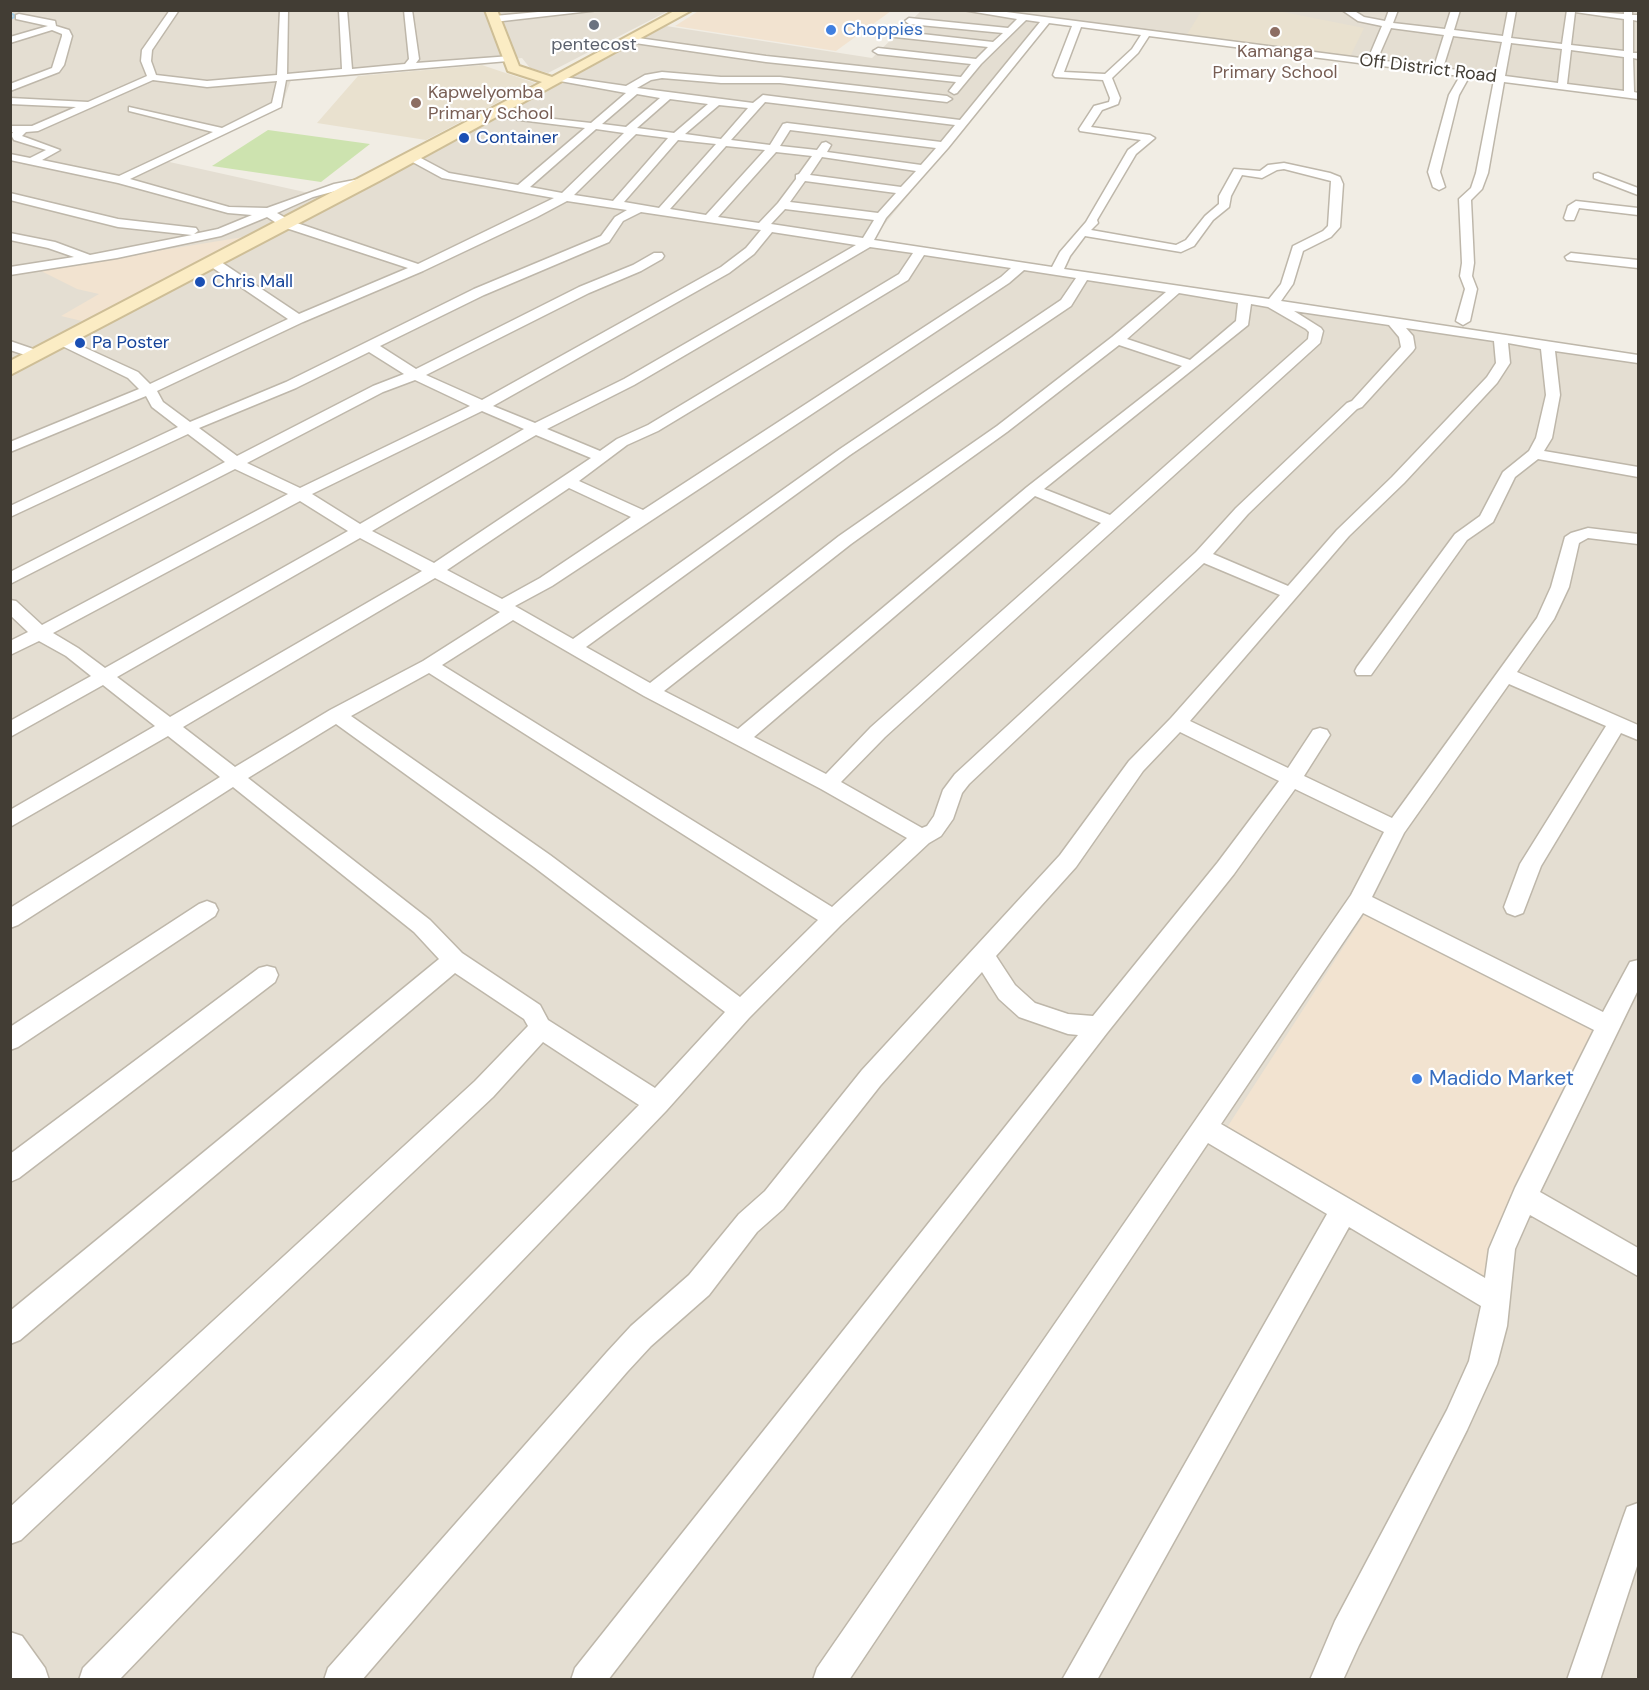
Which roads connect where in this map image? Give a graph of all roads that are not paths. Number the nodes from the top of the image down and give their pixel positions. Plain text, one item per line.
1 (175, 10) edge
2 (284, 10) edge
3 (343, 10) edge
4 (408, 10) edge
5 (595, 10) edge
6 (686, 10) edge
7 (920, 10) edge
8 (967, 10) edge
9 (1346, 10) edge
10 (1394, 10) edge
11 (1456, 10) edge
12 (1512, 10) edge
13 (1571, 10) edge
14 (1576, 10) edge
15 (575, 11) edge
16 (493, 15) edge
17 (1632, 15) edge
18 (19, 17) dead end
19 (1023, 18) junction
20 (909, 21) junction
21 (1046, 21) junction
22 (1077, 25) junction
23 (1389, 25) junction
24 (52, 27) junction
25 (1011, 31) junction
26 (1449, 33) junction
27 (895, 34) junction
28 (1146, 34) junction
29 (10, 40) edge
30 (631, 40) junction
31 (1505, 40) junction
32 (994, 45) junction
33 (1567, 48) junction
34 (1634, 55) edge
35 (508, 58) junction
36 (978, 62) junction
37 (1371, 62) junction
38 (411, 63) junction
39 (1437, 70) junction
40 (347, 72) junction
41 (152, 76) junction
42 (1107, 77) junction
43 (282, 78) junction
44 (1464, 78) junction
45 (556, 80) junction
46 (780, 80) junction
47 (962, 80) junction
48 (1499, 82) junction
49 (1562, 86) junction
50 (10, 88) edge
51 (630, 90) junction
52 (668, 96) junction
53 (1634, 96) edge
54 (947, 99) junction
55 (10, 101) edge
56 (716, 102) junction
57 (759, 103) junction
58 (89, 104) junction
59 (133, 109) dead end
60 (495, 114) junction
61 (931, 119) junction
62 (963, 123) junction
63 (591, 126) junction
64 (10, 129) edge
65 (23, 131) junction
66 (223, 131) junction
67 (630, 131) junction
68 (834, 131) junction
69 (675, 137) junction
70 (725, 142) junction
71 (944, 146) junction
72 (773, 148) junction
73 (821, 154) junction
74 (10, 157) edge
75 (413, 158) junction
76 (32, 161) junction
77 (923, 169) junction
78 (1598, 176) dead end
79 (376, 177) junction
80 (800, 177) junction
81 (120, 180) junction
82 (1438, 187) dead end
83 (521, 189) junction
84 (903, 191) junction
85 (1638, 192) edge
86 (10, 196) edge
87 (565, 197) junction
88 (615, 205) junction
89 (782, 205) junction
90 (640, 208) junction
91 (268, 212) junction
92 (661, 212) junction
93 (1638, 212) edge
94 (881, 217) junction
95 (1570, 218) dead end
96 (709, 219) junction
97 (287, 224) junction
98 (766, 228) junction
99 (221, 232) junction
100 (1082, 232) junction
101 (10, 236) edge
102 (866, 244) junction
103 (920, 251) junction
104 (658, 256) dead end
105 (1571, 257) dead end
106 (87, 258) junction
107 (214, 263) junction
108 (1638, 264) edge
109 (1020, 267) junction
110 (419, 268) junction
111 (10, 271) edge
112 (1056, 272) junction
113 (1083, 276) junction
114 (1175, 290) junction
115 (1245, 300) junction
116 (1272, 304) junction
117 (298, 319) junction
118 (1463, 321) dead end
119 (1393, 322) junction
120 (1501, 339) junction
121 (1117, 340) junction
122 (61, 342) junction
123 (10, 345) edge
124 (368, 345) junction
125 (1548, 346) junction
126 (37, 355) junction
127 (1638, 359) edge
128 (1192, 365) junction
129 (10, 369) edge
130 (415, 375) junction
131 (148, 390) junction
132 (482, 406) junction
133 (189, 427) junction
134 (535, 429) junction
135 (10, 448) edge
136 (1534, 454) junction
137 (601, 457) junction
138 (238, 464) junction
139 (1638, 476) edge
140 (568, 482) junction
141 (1033, 490) junction
142 (300, 494) junction
143 (10, 512) edge
144 (644, 517) junction
145 (1114, 522) junction
146 (361, 531) junction
147 (1638, 539) edge
148 (1202, 556) junction
149 (436, 570) junction
150 (10, 579) edge
151 (1290, 593) junction
152 (10, 605) edge
153 (507, 609) junction
154 (41, 634) junction
155 (574, 647) junction
156 (10, 649) edge
157 (429, 665) junction
158 (1364, 671) dead end
159 (1506, 675) junction
160 (104, 678) junction
161 (651, 692) junction
162 (337, 715) junction
163 (1178, 723) junction
164 (1617, 724) junction
165 (169, 727) junction
166 (10, 730) edge
167 (1638, 733) edge
168 (1320, 735) dead end
169 (740, 738) junction
170 (233, 778) junction
171 (1291, 780) junction
172 (828, 784) junction
173 (10, 820) edge
174 (1396, 829) junction
175 (922, 837) junction
176 (1359, 901) junction
177 (1515, 907) dead end
178 (207, 910) dead end
179 (10, 919) edge
180 (833, 919) junction
181 (982, 955) junction
182 (454, 960) junction
183 (1638, 969) edge
184 (267, 975) dead end
185 (741, 1011) junction
186 (1099, 1026) junction
187 (1608, 1026) junction
188 (540, 1027) junction
189 (10, 1040) edge
190 (657, 1102) junction
191 (1205, 1128) junction
192 (10, 1170) edge
193 (1524, 1197) junction
194 (1344, 1210) junction
195 (1638, 1263) edge
196 (1495, 1299) junction
197 (10, 1330) edge
198 (1638, 1518) edge
199 (10, 1529) edge
200 (10, 1648) edge
201 (33, 1680) edge
202 (94, 1680) edge
203 (340, 1680) edge
204 (587, 1680) edge
205 (829, 1680) edge
206 (1078, 1680) edge
207 (1326, 1680) edge
208 (1583, 1680) edge

1 - 41 street
2 - 43 street
3 - 40 street
4 - 38 street
5 - 15 street
6 - 30 street
7 - 20 street
8 - 19 street, Off District Road
9 - 23 street
10 - 23 street
11 - 26 street
12 - 31 street
13 - 33 street
14 - 17 street
15 - 16 street
16 - 35 street
17 - 34 street
18 - 24 street
19 - 21 street, Off District Road
19 - 25 street
20 - 25 street
20 - 27 street
21 - 22 street, Off District Road
21 - 62 street
22 - 28 street, Off District Road
22 - 42 street
23 - 26 street
23 - 37 street
24 - 29 street
24 - 50 street
25 - 32 street
26 - 31 street
26 - 39 street
27 - 32 street
27 - 36 street
28 - 37 street, Off District Road
28 - 42 street
30 - 45 street
30 - 47 street
31 - 33 street
31 - 48 street
32 - 36 street
33 - 34 street
33 - 49 street
34 - 53 street
35 - 38 street
35 - 45 street
36 - 47 street
37 - 39 street, Off District Road
38 - 40 street
39 - 44 street, Off District Road
40 - 43 street
41 - 43 street
41 - 58 street
42 - 100 street
43 - 66 street
44 - 48 street, Off District Road
44 - 82 street
45 - 51 street
45 - 60 street
46 - 51 street
46 - 54 street
46 - 57 street
47 - 54 street
48 - 49 street, Off District Road
48 - 118 street
49 - 53 street, Off District Road
51 - 52 street
51 - 63 street
52 - 56 street
52 - 67 street
54 - 61 street
55 - 58 street
56 - 57 street
56 - 69 street
57 - 61 street
57 - 70 street
58 - 65 street
59 - 66 street
60 - 63 street
60 - 75 street
61 - 62 street
62 - 71 street
63 - 67 street
63 - 83 street
64 - 65 street
65 - 76 street
66 - 81 street
67 - 69 street
67 - 87 street
68 - 71 street
68 - 72 street
68 - 73 street
69 - 70 street
69 - 88 street
70 - 72 street
70 - 92 street
71 - 77 street
72 - 73 street
72 - 96 street
73 - 77 street
73 - 80 street
74 - 76 street
75 - 79 street
75 - 83 street
76 - 81 street
77 - 84 street
78 - 85 street
79 - 91 street
79 - 97 street
80 - 84 street
80 - 89 street
81 - 91 street
83 - 87 street
84 - 94 street
86 - 99 street
87 - 88 street
87 - 110 street
88 - 90 street
89 - 94 street
89 - 98 street
90 - 92 street
90 - 124 street
91 - 97 street
91 - 99 street
92 - 96 street
93 - 95 street
94 - 102 street
96 - 98 street
97 - 107 street
97 - 110 street
98 - 102 street
98 - 132 street
99 - 106 street
100 - 112 street
100 - 116 street
101 - 106 street
102 - 103 street
102 - 134 street
103 - 109 street
103 - 137 street
104 - 130 street
105 - 108 street
106 - 111 street
107 - 117 street
107 - 122 street
109 - 112 street
109 - 144 street
110 - 117 street
112 - 113 street
113 - 114 street
113 - 155 street
114 - 115 street
114 - 121 street
115 - 116 street
115 - 128 street
116 - 119 street
116 - 145 street
117 - 131 street
119 - 120 street
119 - 148 street
120 - 125 street
120 - 151 street
121 - 128 street
121 - 161 street
122 - 126 street
122 - 131 street
123 - 126 street
124 - 130 street
124 - 133 street
125 - 127 street
125 - 136 street
126 - 129 street
128 - 141 street
130 - 132 street
130 - 138 street
131 - 133 street
131 - 135 street
132 - 134 street
132 - 142 street
133 - 138 street
133 - 143 street
134 - 137 street
134 - 146 street
136 - 139 street
136 - 158 street
137 - 140 street
138 - 142 street
138 - 150 street
140 - 144 street
140 - 149 street
141 - 145 street
141 - 169 street
142 - 146 street
142 - 154 street
144 - 153 street
145 - 172 street
146 - 149 street
146 - 160 street
147 - 159 street
148 - 151 street
148 - 175 street
149 - 153 street
149 - 165 street
151 - 163 street
152 - 154 street
153 - 155 street
153 - 157 street
154 - 156 street
154 - 160 street
155 - 161 street
157 - 162 street
157 - 180 street
159 - 164 street
159 - 174 street
160 - 165 street
160 - 166 street
161 - 169 street
162 - 170 street
162 - 185 street
163 - 171 street
163 - 181 street
164 - 167 street
164 - 177 street
165 - 170 street
165 - 173 street
168 - 171 street
169 - 172 street
170 - 179 street
170 - 182 street
171 - 174 street
171 - 186 street
172 - 175 street
174 - 176 street
175 - 180 street
176 - 187 street
176 - 191 street
178 - 189 street
180 - 185 street
181 - 186 street
181 - 203 street
182 - 188 street
182 - 197 street
183 - 187 street
184 - 192 street
185 - 190 street
186 - 204 street
187 - 193 street
188 - 190 street
188 - 199 street
190 - 202 street
191 - 194 street
191 - 205 street
193 - 195 street
193 - 196 street
194 - 196 street
194 - 206 street
196 - 207 street
198 - 208 street
200 - 201 street

